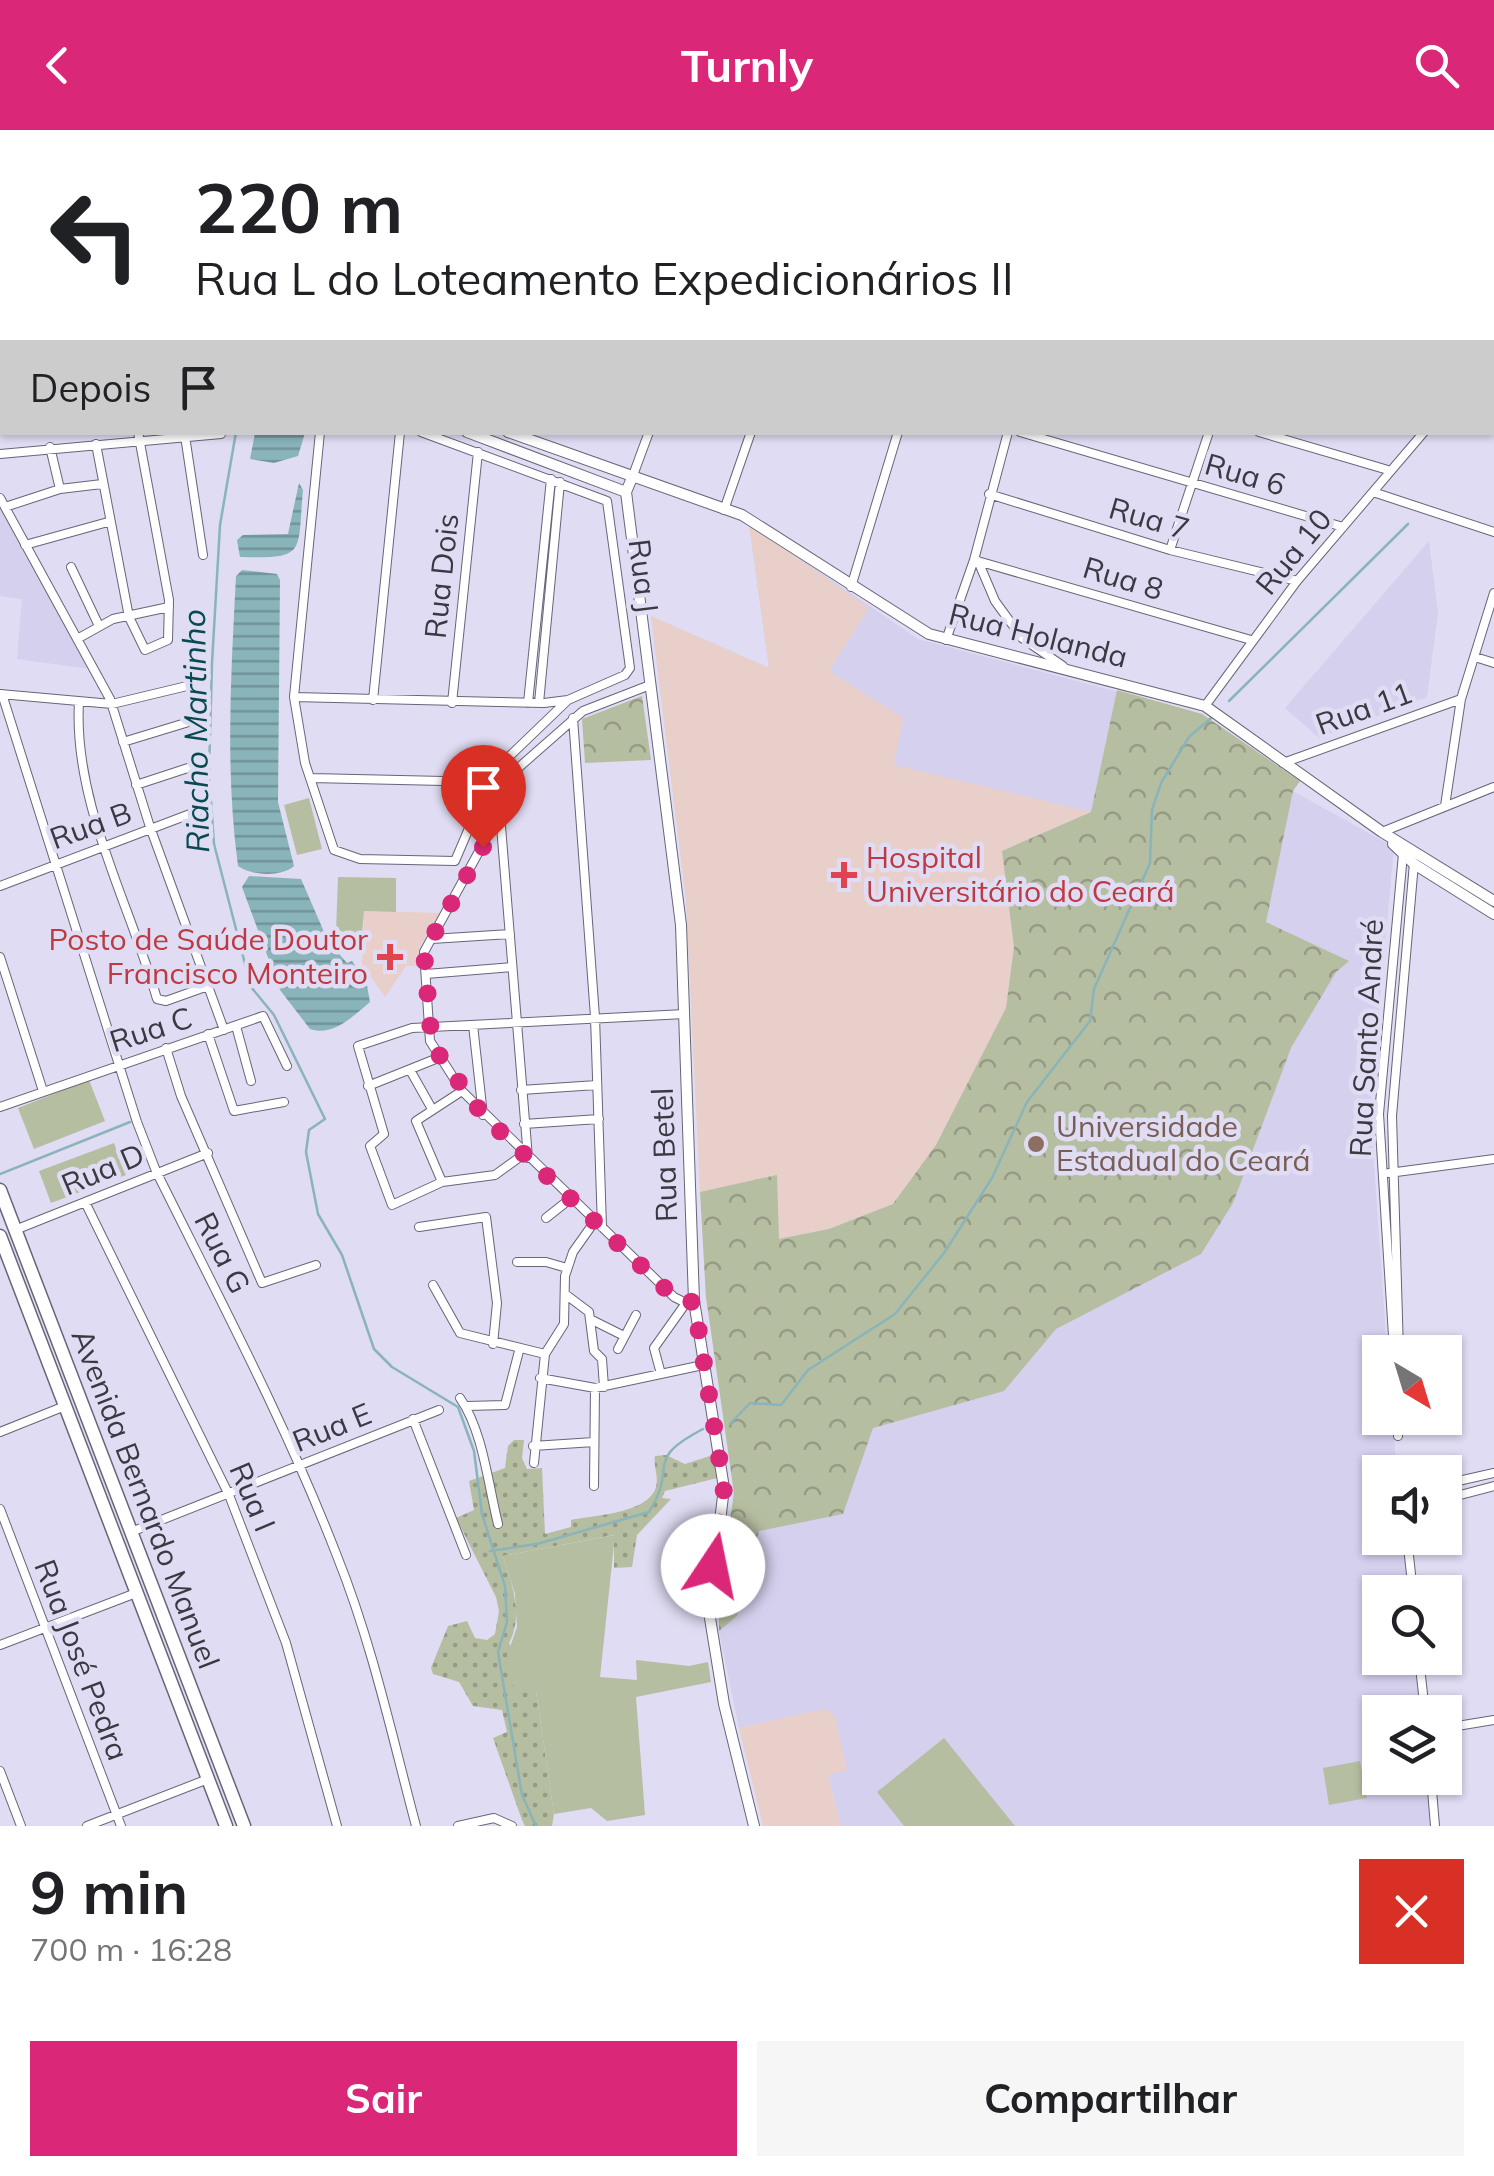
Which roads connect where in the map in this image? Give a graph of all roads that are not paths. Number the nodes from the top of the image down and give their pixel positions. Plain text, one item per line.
1 (185, 435) edge
2 (320, 435) edge
3 (400, 435) edge
4 (430, 435) edge
5 (475, 435) edge
6 (516, 435) edge
7 (648, 435) edge
8 (750, 435) edge
9 (897, 435) edge
10 (1007, 435) edge
11 (1030, 435) edge
12 (1209, 435) edge
13 (1269, 435) edge
14 (1302, 435) edge
15 (1421, 435) edge
16 (139, 438) edge
17 (96, 444) junction
18 (1300, 444) junction
19 (50, 446) junction
20 (478, 452) junction
21 (0, 454) edge
22 (1388, 470) junction
23 (632, 478) junction
24 (556, 480) junction
25 (102, 484) junction
26 (1193, 484) junction
27 (60, 489) junction
28 (626, 492) junction
29 (1372, 492) junction
30 (989, 494) junction
31 (2, 503) edge
32 (724, 510) junction
33 (108, 522) junction
34 (1342, 527) junction
35 (1494, 532) edge
36 (25, 545) junction
37 (1170, 550) junction
38 (203, 556) dead end
39 (978, 561) junction
40 (71, 567) dead end
41 (1297, 582) junction
42 (850, 587) junction
43 (1494, 593) edge
44 (169, 607) junction
45 (129, 617) junction
46 (98, 626) junction
47 (77, 638) junction
48 (946, 640) junction
49 (1251, 640) junction
50 (1475, 657) junction
51 (1494, 663) edge
52 (1070, 671) junction
53 (650, 685) junction
54 (186, 686) dead end
55 (1, 694) edge
56 (294, 697) junction
57 (1461, 699) junction
58 (373, 700) junction
59 (568, 700) junction
60 (79, 702) junction
61 (452, 703) junction
62 (528, 703) junction
63 (541, 703) junction
64 (112, 704) junction
65 (1205, 706) junction
66 (573, 718) junction
67 (192, 721) dead end
68 (544, 723) junction
69 (123, 742) junction
70 (1283, 763) junction
71 (194, 766) dead end
72 (311, 778) junction
73 (488, 782) junction
74 (136, 786) junction
75 (1494, 787) edge
76 (1445, 806) junction
77 (198, 811) dead end
78 (500, 813) junction
79 (150, 828) junction
80 (1382, 832) junction
81 (105, 844) junction
82 (1404, 851) junction
83 (1416, 860) junction
84 (54, 863) junction
85 (0, 886) edge
86 (1494, 900) edge
87 (1494, 914) edge
88 (510, 934) junction
89 (432, 939) junction
90 (0, 957) edge
91 (512, 967) junction
92 (426, 974) junction
93 (208, 986) junction
94 (684, 1014) junction
95 (595, 1017) junction
96 (516, 1022) junction
97 (473, 1025) junction
98 (236, 1026) junction
99 (430, 1028) junction
100 (224, 1030) junction
101 (208, 1034) junction
102 (166, 1048) junction
103 (438, 1058) junction
104 (117, 1065) junction
105 (287, 1066) dead end
106 (410, 1070) junction
107 (251, 1081) dead end
108 (598, 1085) junction
109 (368, 1086) junction
110 (522, 1090) junction
111 (43, 1091) junction
112 (462, 1091) junction
113 (284, 1102) dead end
114 (0, 1107) edge
115 (432, 1110) junction
116 (483, 1115) junction
117 (599, 1120) junction
118 (524, 1124) junction
119 (208, 1153) junction
120 (526, 1156) junction
121 (1494, 1159) edge
122 (156, 1171) junction
123 (1394, 1173) junction
124 (1381, 1174) junction
125 (442, 1182) junction
126 (0, 1190) edge
127 (570, 1198) junction
128 (84, 1202) junction
129 (546, 1218) dead end
130 (599, 1224) junction
131 (419, 1228) dead end
132 (16, 1230) junction
133 (0, 1236) edge
134 (517, 1262) dead end
135 (316, 1266) dead end
136 (567, 1268) junction
137 (433, 1285) dead end
138 (566, 1294) junction
139 (690, 1302) junction
140 (636, 1315) dead end
141 (590, 1318) junction
142 (622, 1334) junction
143 (1395, 1335) edge
144 (1396, 1335) edge
145 (493, 1344) junction
146 (618, 1349) dead end
147 (519, 1351) junction
148 (545, 1354) junction
149 (703, 1366) junction
150 (660, 1374) junction
151 (540, 1378) junction
152 (599, 1387) junction
153 (460, 1398) dead end
154 (65, 1406) junction
155 (467, 1406) junction
156 (438, 1410) dead end
157 (413, 1419) junction
158 (0, 1432) edge
159 (594, 1442) junction
160 (534, 1446) junction
161 (534, 1463) dead end
162 (299, 1466) junction
163 (108, 1470) junction
164 (1494, 1472) edge
165 (92, 1476) junction
166 (1462, 1480) edge
167 (594, 1486) dead end
168 (1494, 1486) edge
169 (114, 1487) junction
170 (98, 1493) junction
171 (229, 1494) junction
172 (1462, 1494) edge
173 (0, 1509) edge
174 (498, 1524) dead end
175 (131, 1532) junction
176 (466, 1554) dead end
177 (137, 1593) junction
178 (45, 1628) junction
179 (0, 1645) edge
180 (1494, 1720) edge
181 (1462, 1725) edge
182 (0, 1771) edge
183 (208, 1779) junction
184 (1432, 1795) edge
185 (116, 1814) junction
186 (22, 1826) edge
187 (87, 1826) edge
188 (121, 1826) edge
189 (226, 1826) edge
190 (244, 1826) edge
191 (336, 1826) edge
192 (416, 1826) edge
193 (458, 1826) edge
194 (512, 1826) edge
195 (754, 1826) edge
196 (1435, 1826) edge

1 - 16 street
1 - 38 street
2 - 56 street
3 - 58 street
4 - 20 street
5 - 28 street
6 - 23 street, Rua Holanda
7 - 23 street
8 - 32 street
9 - 42 street
10 - 30 street
11 - 26 street, Rua 6
12 - 26 street
13 - 18 street
14 - 18 street
15 - 22 street, Rua 10
16 - 17 street
16 - 44 street
17 - 19 street
17 - 25 street
18 - 22 street
19 - 21 street
19 - 27 street
20 - 24 street
20 - 61 street, Rua Dois
22 - 29 street, Rua 10
23 - 28 street
23 - 32 street, Rua Holanda
24 - 59 street, Rua J
24 - 62 street
24 - 63 street
25 - 27 street
25 - 33 street
26 - 34 street, Rua 6
26 - 37 street
27 - 31 street
28 - 53 street, Rua Betel
29 - 34 street, Rua 10
29 - 35 street
30 - 37 street, Rua 7
30 - 39 street
31 - 36 street
32 - 42 street, Rua Holanda
33 - 36 street
33 - 45 street
34 - 41 street, Rua 10
36 - 47 street
37 - 41 street, Rua 7
39 - 48 street
39 - 49 street, Rua 8
39 - 52 street
40 - 46 street
41 - 49 street, Rua 10
42 - 48 street, Rua Holanda
43 - 50 street
44 - 45 street
44 - 45 street
45 - 46 street
46 - 47 street
47 - 64 street
48 - 52 street, Rua Holanda
49 - 65 street, Rua 10
50 - 51 street
50 - 57 street
52 - 65 street, Rua Holanda
53 - 66 street
53 - 94 street, Rua Betel
54 - 64 street
55 - 60 street
55 - 84 street, Rua G
56 - 58 street
56 - 72 street
57 - 70 street, Rua 11
57 - 76 street
58 - 61 street
59 - 63 street
59 - 68 street
60 - 64 street
60 - 81 street
61 - 62 street
62 - 63 street
63 - 68 street
64 - 69 street
65 - 70 street, Rua Holanda
66 - 78 street
66 - 95 street
67 - 69 street
68 - 73 street
69 - 74 street
70 - 80 street, Rua Holanda
71 - 74 street
72 - 73 street
72 - 73 street
74 - 79 street
75 - 76 street
76 - 80 street
77 - 79 street, Rua B
78 - 88 street
78 - 89 street
79 - 81 street, Rua B
79 - 93 street
80 - 82 street, Rua Holanda
81 - 84 street, Rua B
81 - 93 street
82 - 83 street, Rua Holanda
82 - 124 street, Rua Santo André
83 - 86 street, Rua Holanda
83 - 87 street, Rua Holanda
83 - 123 street, Rua Santo André
84 - 85 street, Rua B
84 - 104 street, Rua G
88 - 89 street
88 - 91 street
89 - 92 street
90 - 111 street
91 - 92 street
91 - 96 street
92 - 99 street
93 - 100 street
94 - 95 street
94 - 139 street, Rua Betel
95 - 96 street
95 - 108 street
96 - 97 street
96 - 110 street
97 - 99 street
97 - 116 street
98 - 100 street, Rua C
98 - 105 street, Rua C
98 - 107 street
99 - 103 street
99 - 109 street
100 - 101 street, Rua C
101 - 102 street, Rua C
101 - 113 street
102 - 104 street, Rua C
102 - 119 street
103 - 106 street
103 - 112 street
104 - 111 street, Rua C
104 - 122 street, Rua G
106 - 109 street
106 - 115 street
108 - 110 street
108 - 117 street
109 - 125 street
110 - 118 street
111 - 114 street, Rua C
112 - 115 street
112 - 116 street
115 - 125 street
116 - 120 street
117 - 118 street
117 - 130 street
118 - 120 street
119 - 122 street, Rua D
119 - 135 street
120 - 125 street
120 - 127 street
121 - 123 street
122 - 128 street, Rua D
122 - 162 street, Rua G
123 - 124 street
123 - 144 street, Rua Santo André
124 - 143 street, Rua Santo André
126 - 132 main road, Avenida Bernardo Manuel
127 - 129 street
127 - 130 street
128 - 132 street, Rua D
128 - 171 street, Rua I
130 - 136 street
130 - 139 street
131 - 145 street
132 - 163 main road, Avenida Bernardo Manuel
133 - 154 main road, Avenida Bernardo Manuel
134 - 136 street
136 - 138 street
137 - 145 street
138 - 141 street
138 - 148 street
139 - 149 street, Rua Betel
139 - 150 street
140 - 142 street
141 - 142 street
141 - 152 street
142 - 146 street
145 - 147 street
147 - 148 street
147 - 155 street
148 - 151 street
149 - 150 street
149 - 195 street, Rua Betel
150 - 152 street
151 - 152 street
151 - 160 street
152 - 159 street
153 - 155 street
154 - 158 street
154 - 165 main road, Avenida Bernardo Manuel
155 - 174 street
156 - 157 street, Rua E
157 - 162 street, Rua E
157 - 176 street
159 - 160 street
159 - 167 street
160 - 161 street
162 - 171 street, Rua E
162 - 192 street, Rua G
163 - 165 main road
163 - 169 main road, Avenida Bernardo Manuel
164 - 166 street
165 - 170 main road, Avenida Bernardo Manuel
168 - 172 street
169 - 170 main road
169 - 175 main road, Avenida Bernardo Manuel
170 - 177 main road, Avenida Bernardo Manuel
171 - 175 street, Rua E
171 - 191 street, Rua I
173 - 178 street, Rua José Pedra
175 - 190 main road, Avenida Bernardo Manuel
177 - 178 street
177 - 183 main road, Avenida Bernardo Manuel
178 - 179 street
178 - 185 street, Rua José Pedra
180 - 181 street
182 - 186 street
183 - 185 street
183 - 189 main road, Avenida Bernardo Manuel
184 - 196 street
185 - 187 street
185 - 188 street, Rua José Pedra
193 - 194 street

